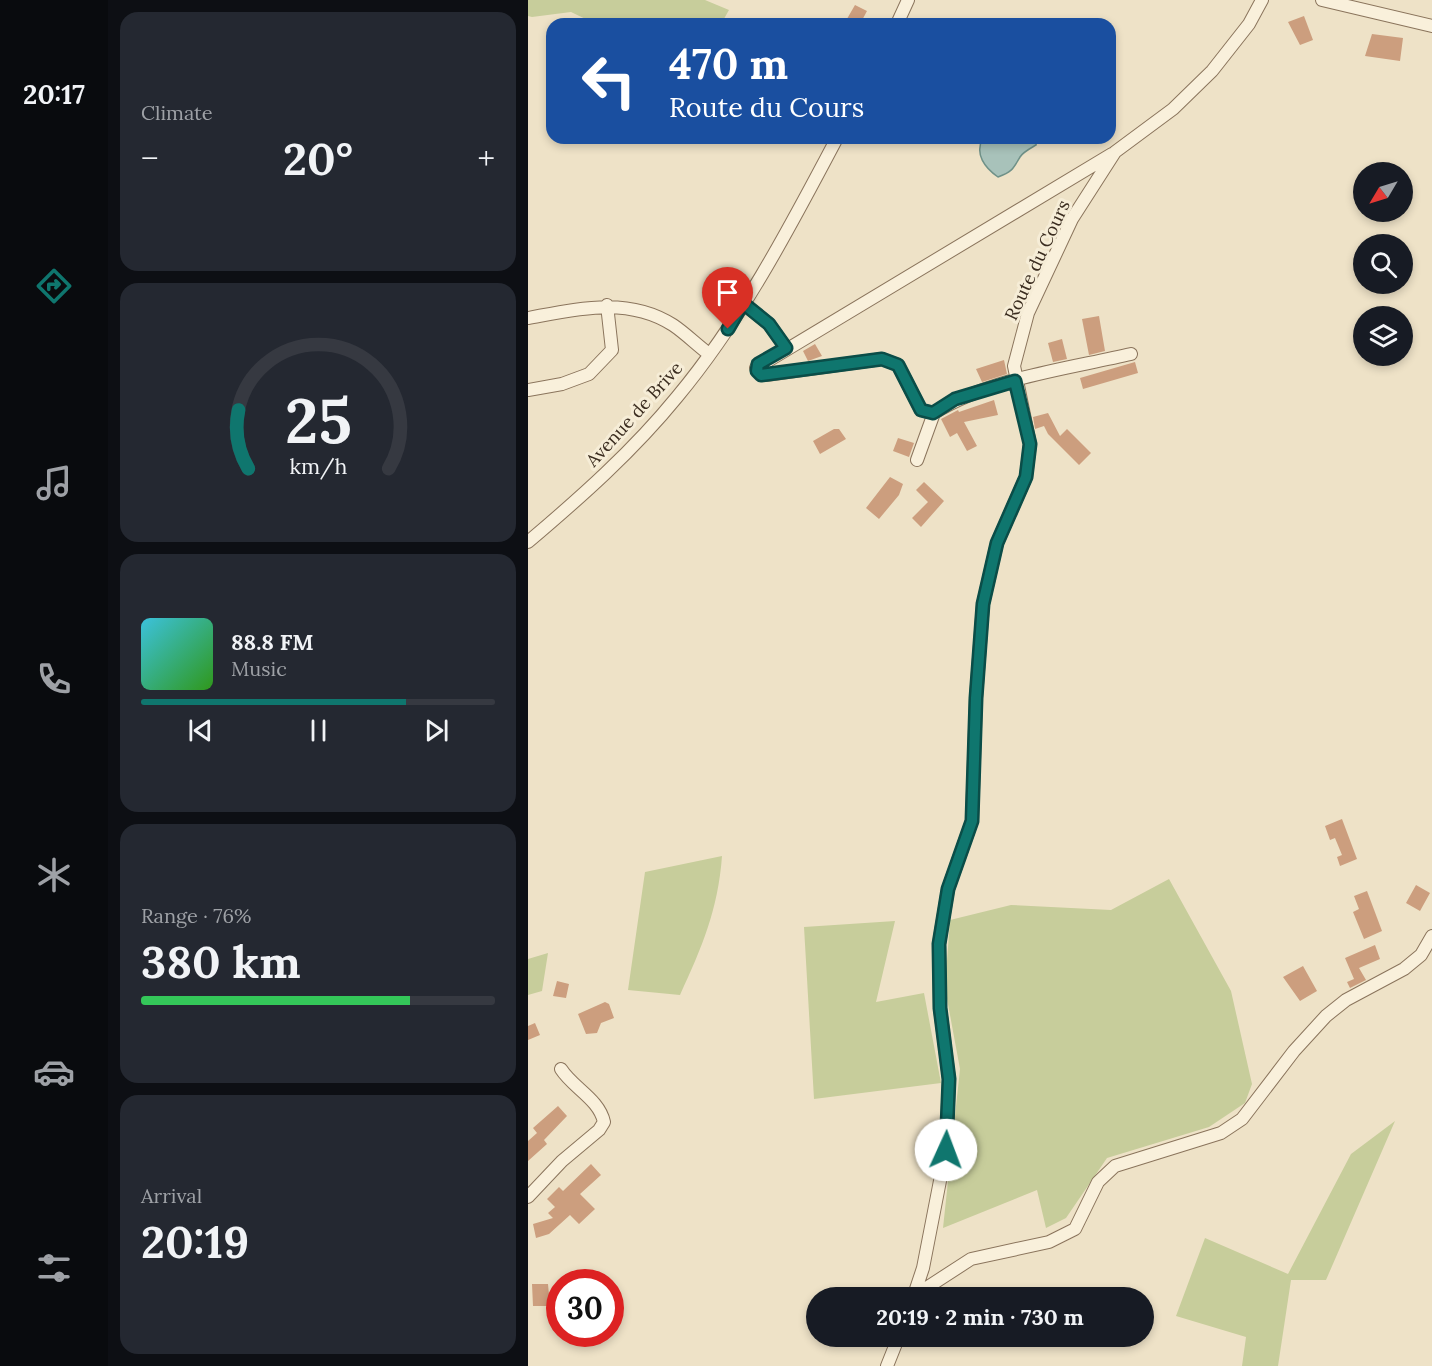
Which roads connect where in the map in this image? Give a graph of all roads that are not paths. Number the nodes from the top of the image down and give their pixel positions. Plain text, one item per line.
1 (908, 0) edge
2 (1262, 0) edge
3 (1322, 0) edge
4 (900, 18) edge
5 (1432, 26) edge
6 (834, 144) edge
7 (1115, 152) junction
8 (743, 303) junction
9 (607, 305) junction
10 (528, 318) edge
11 (786, 348) junction
12 (709, 354) junction
13 (1131, 354) dead end
14 (1015, 381) junction
15 (528, 390) edge
16 (933, 413) junction
17 (917, 460) dead end
18 (528, 542) edge
19 (1432, 936) edge
20 (561, 1069) dead end
21 (528, 1197) edge
22 (916, 1287) edge
23 (928, 1287) edge
24 (895, 1347) edge
25 (887, 1366) edge

1 - 4 street
2 - 7 street, Route du Cours
3 - 5 street
6 - 8 street, Avenue de Brive
7 - 11 street, Route du Cours
7 - 14 street, Route du Cours
8 - 11 street
8 - 12 street, Avenue de Brive
9 - 10 street
9 - 12 street
9 - 15 street
11 - 16 street, Route du Cours
12 - 18 street, Avenue de Brive
13 - 14 street
14 - 16 street
14 - 22 street, Route du Cours
16 - 17 street
19 - 23 street
20 - 21 street
24 - 25 street

